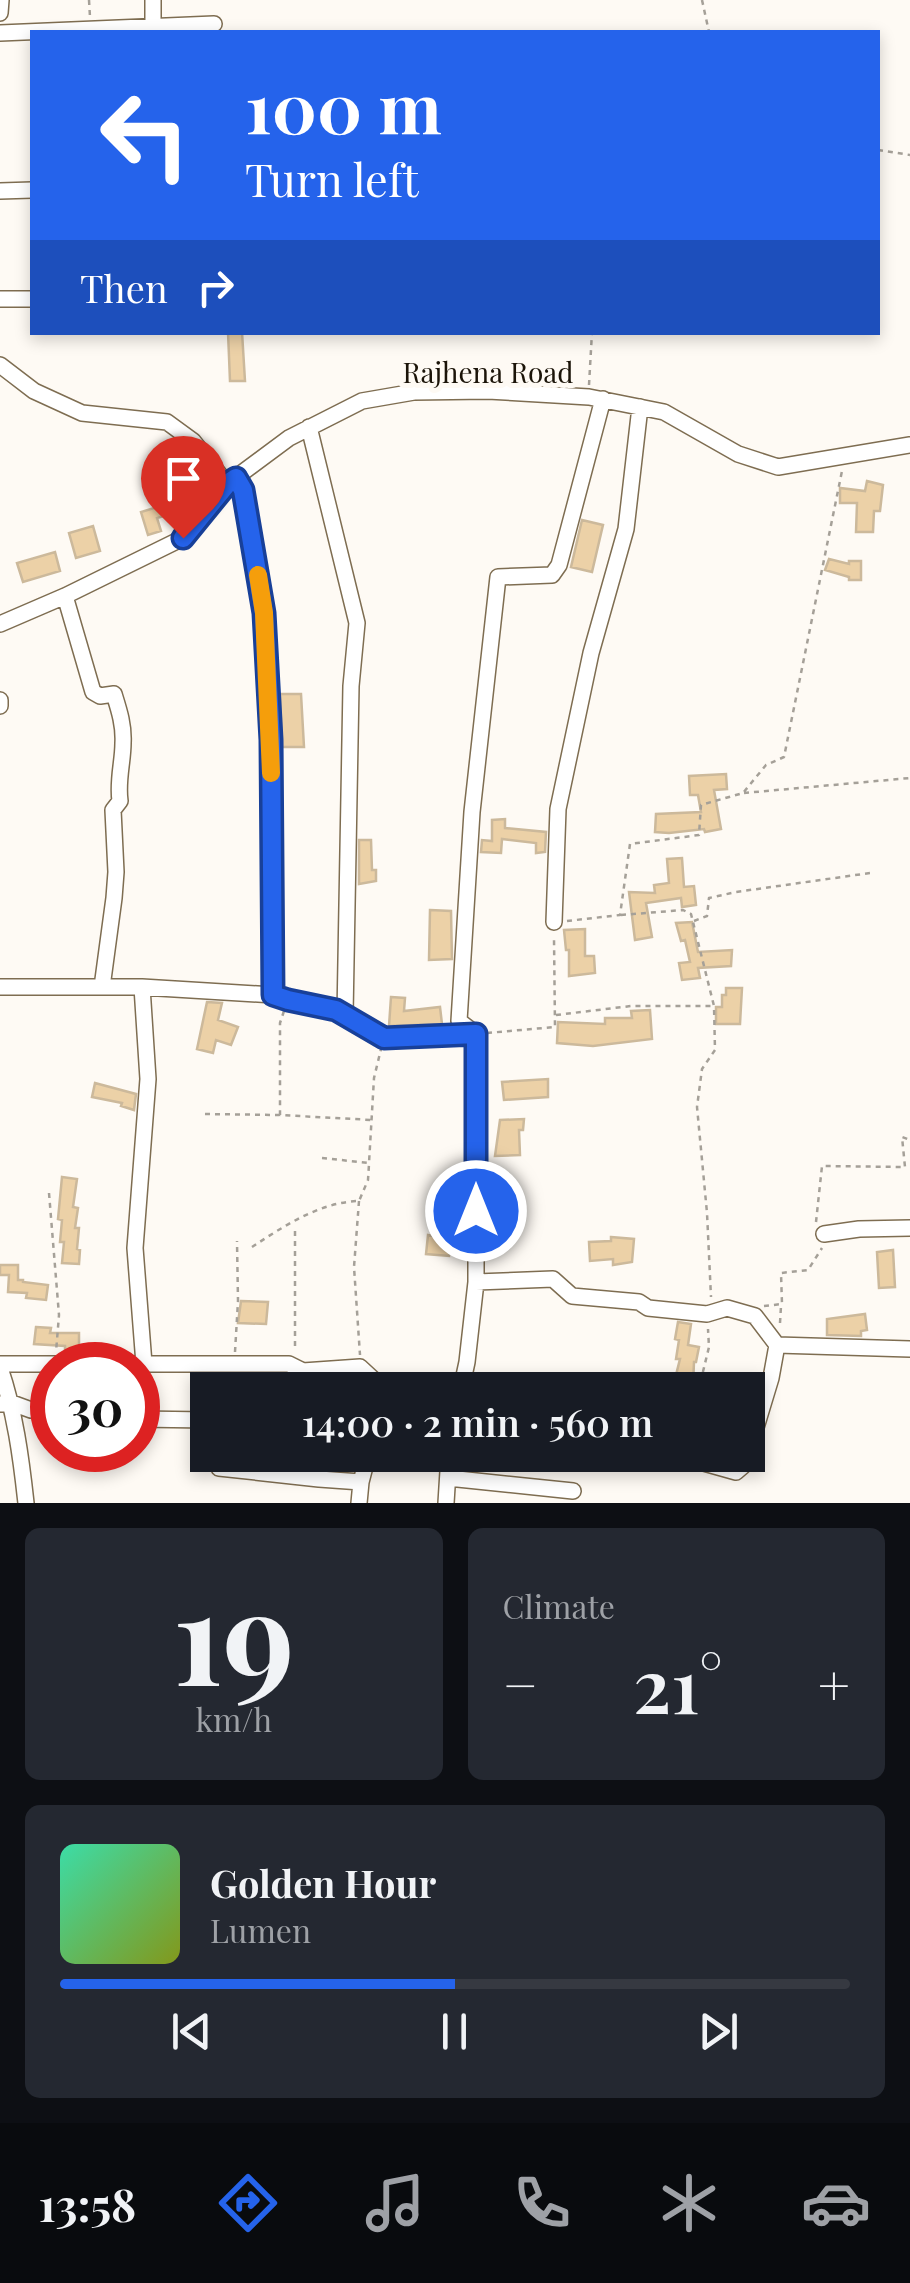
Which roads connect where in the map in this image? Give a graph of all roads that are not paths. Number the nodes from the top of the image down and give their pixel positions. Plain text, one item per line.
1 (1, 0) edge
2 (153, 0) edge
3 (0, 13) edge
4 (214, 24) dead end
5 (153, 25) junction
6 (55, 30) edge
7 (30, 31) edge
8 (0, 33) edge
9 (30, 190) edge
10 (0, 191) edge
11 (0, 299) edge
12 (30, 299) edge
13 (0, 365) edge
14 (596, 398) junction
15 (640, 407) junction
16 (310, 427) junction
17 (910, 445) edge
18 (231, 481) junction
19 (65, 596) junction
20 (0, 624) edge
21 (554, 922) road end
22 (0, 987) edge
23 (102, 987) junction
24 (142, 987) junction
25 (280, 998) junction
26 (345, 1015) junction
27 (476, 1034) junction
28 (910, 1228) edge
29 (824, 1234) dead end
30 (476, 1282) junction
31 (142, 1342) edge
32 (778, 1345) junction
33 (910, 1349) edge
34 (160, 1364) edge
35 (30, 1365) edge
36 (0, 1366) edge
37 (365, 1372) edge
38 (466, 1372) edge
39 (765, 1397) edge
40 (6, 1404) edge
41 (160, 1419) edge
42 (190, 1420) edge
43 (253, 1472) edge
44 (364, 1472) edge
45 (448, 1472) edge
46 (448, 1478) junction
47 (361, 1482) junction
48 (573, 1491) dead end
49 (26, 1503) edge
50 (359, 1503) edge
51 (446, 1503) edge

1 - 3 street
2 - 5 street
4 - 5 street
5 - 6 street
7 - 8 street
9 - 10 street
11 - 12 street
13 - 18 street
14 - 15 street, Rajhena Road
14 - 16 street, Rajhena Road
14 - 27 street
15 - 17 street, Rajhena Road
15 - 21 street
16 - 18 street, Rajhena Road
16 - 26 street
18 - 19 street, Rajhena Road
18 - 25 street
19 - 20 street, Rajhena Road
19 - 23 street
22 - 23 street
23 - 24 street
24 - 25 street
24 - 31 street
25 - 26 street
26 - 27 street
27 - 30 street
28 - 29 street
30 - 32 street
30 - 38 street
32 - 33 street
32 - 39 street
34 - 37 street
35 - 36 street
36 - 40 street
40 - 49 street
41 - 42 street
43 - 47 street
44 - 47 street
45 - 46 street
46 - 48 street
46 - 51 street
47 - 50 street

